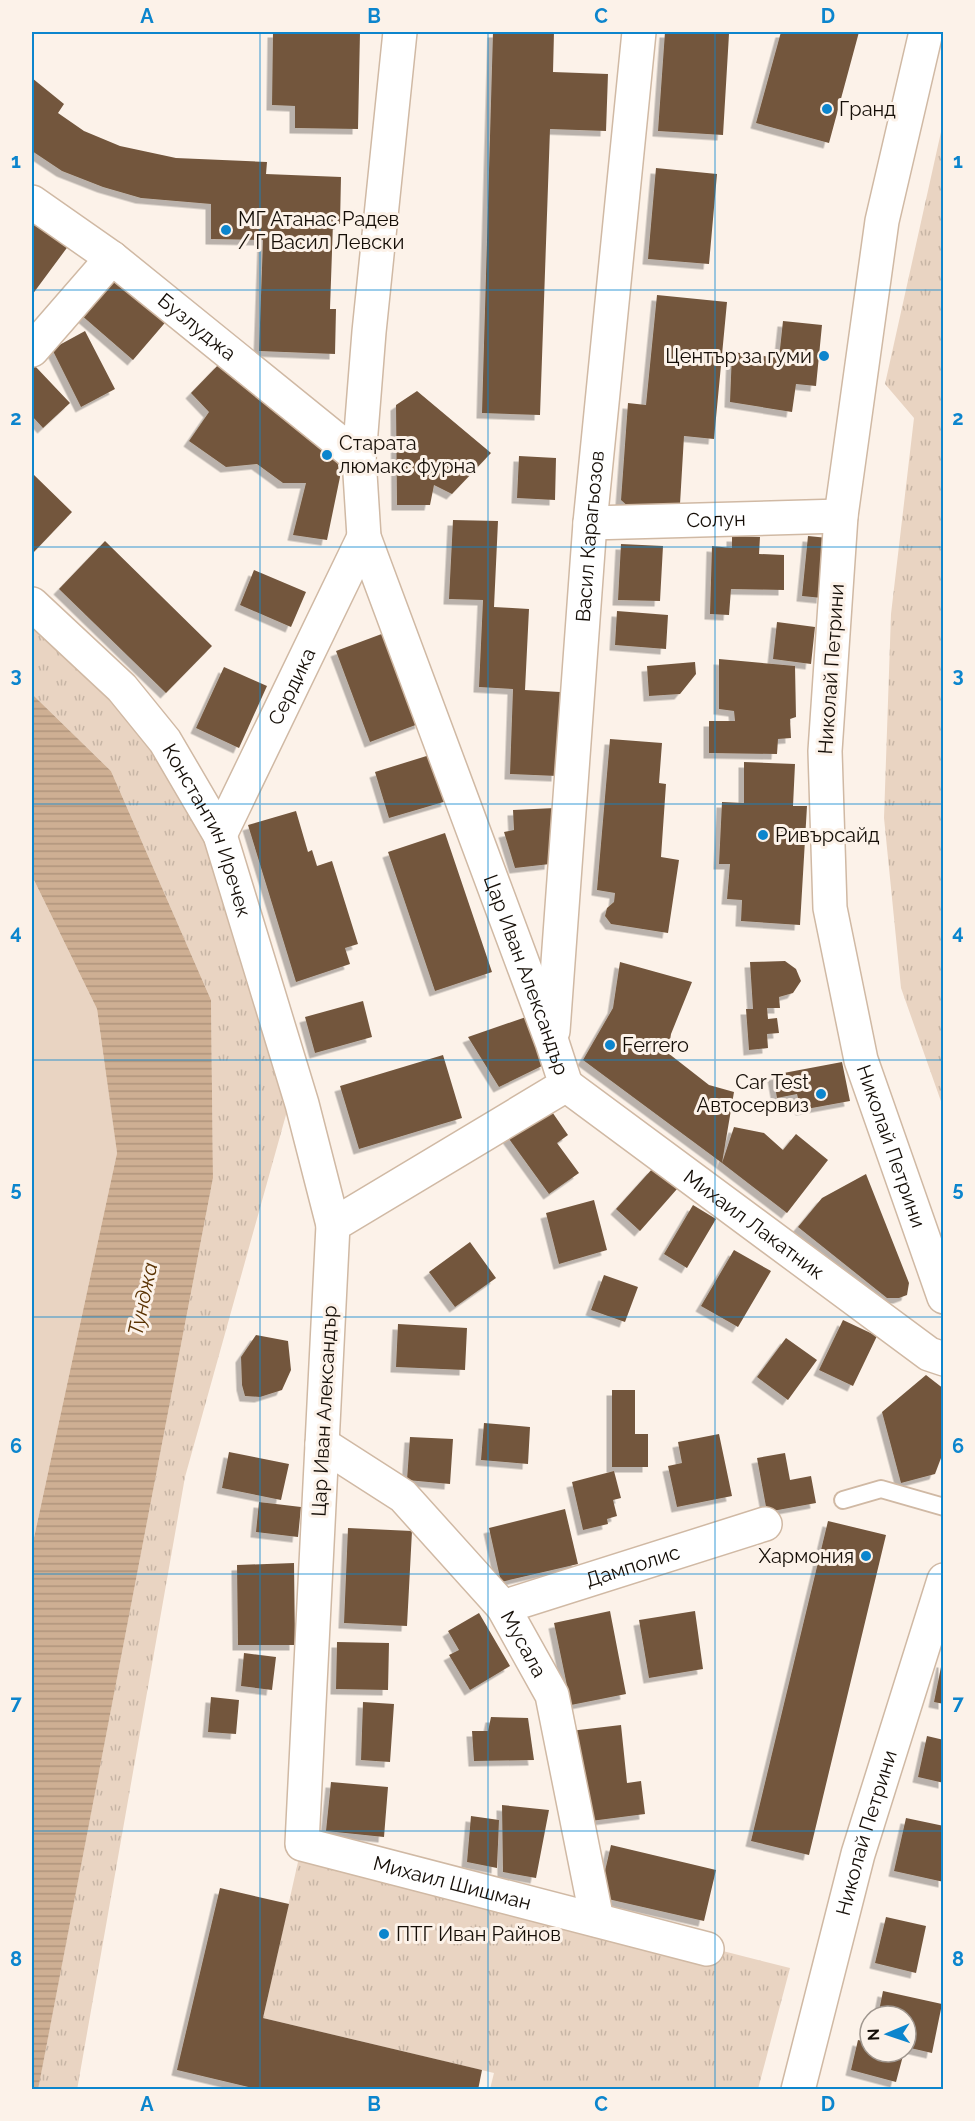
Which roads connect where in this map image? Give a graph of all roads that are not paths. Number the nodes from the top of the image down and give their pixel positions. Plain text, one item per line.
1 (400, 32) edge
2 (639, 32) edge
3 (926, 32) edge
4 (32, 202) edge
5 (112, 258) junction
6 (32, 350) edge
7 (359, 458) junction
8 (841, 516) junction
9 (590, 523) junction
10 (364, 537) junction
11 (32, 604) edge
12 (220, 835) junction
13 (552, 1042) junction
14 (566, 1085) junction
15 (333, 1225) junction
16 (944, 1297) edge
17 (944, 1359) edge
18 (322, 1444) junction
19 (843, 1500) dead end
20 (944, 1507) edge
21 (765, 1524) dead end
22 (944, 1580) edge
23 (502, 1607) junction
24 (302, 1844) joint
25 (597, 1920) junction
26 (707, 1949) dead end
27 (798, 2090) edge

1 - 7 street, Цар Иван Александър
2 - 9 street, Васил Карагьозов
3 - 8 street, Николай Петрини
4 - 5 street, Бузлуджа
5 - 6 street
5 - 7 street, Бузлуджа
7 - 10 street, Цар Иван Александър
8 - 9 street, Солун
8 - 16 street, Николай Петрини
9 - 13 street, Васил Карагьозов
10 - 12 street, Сердика
10 - 13 street, Цар Иван Александър
11 - 12 street, Константин Иречек
12 - 15 street, Константин Иречек
13 - 14 street, Цар Иван Александър
14 - 15 street, Цар Иван Александър
14 - 17 street, Михаил Лакатник
15 - 18 street, Цар Иван Александър
18 - 23 street, Мусала
18 - 24 street, Цар Иван Александър
19 - 20 lane
21 - 23 street, Дамполис
22 - 27 street, Николай Петрини
23 - 25 street, Мусала
24 - 25 street, Михаил Шишман
25 - 26 street, Михаил Шишман

